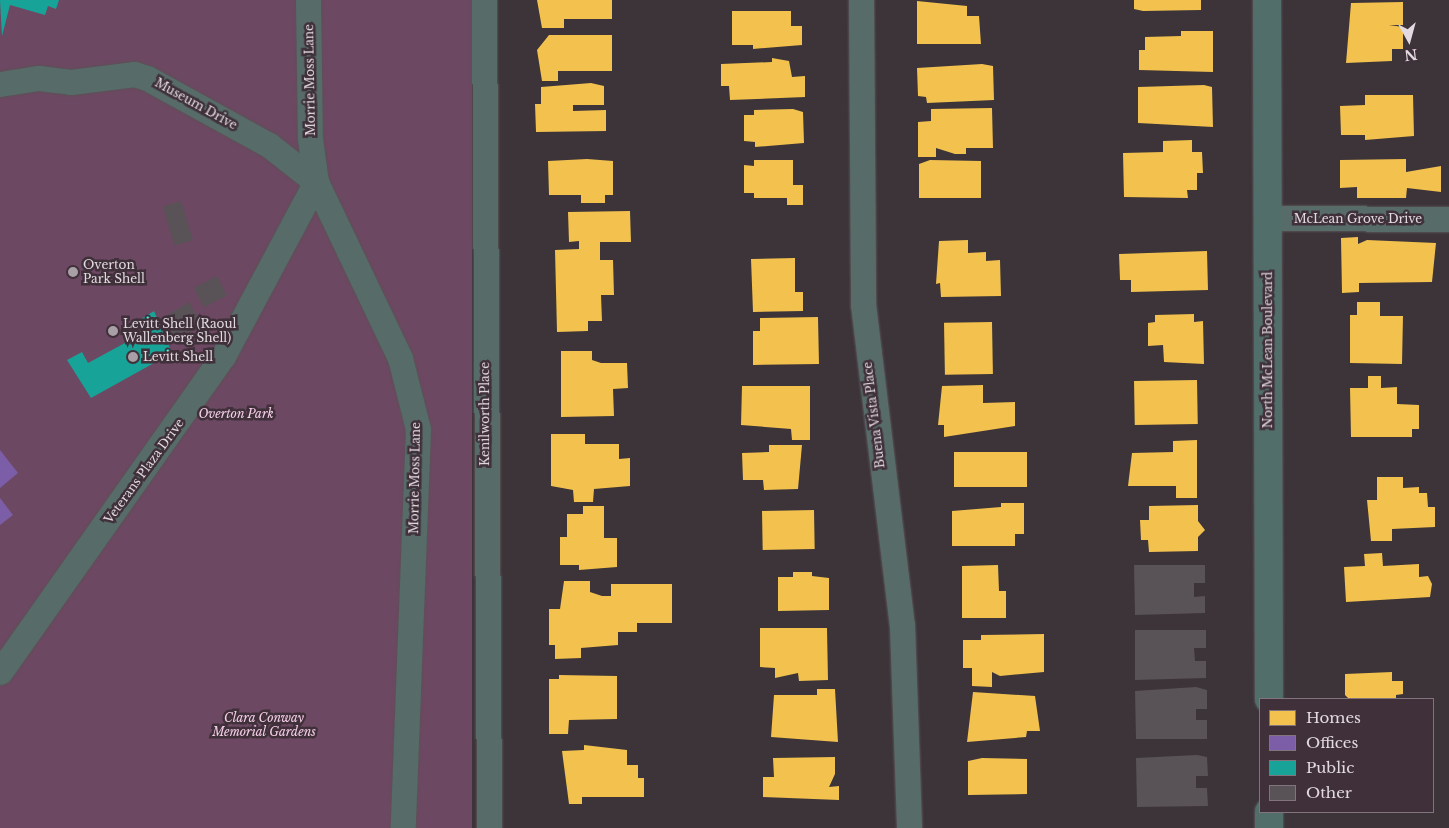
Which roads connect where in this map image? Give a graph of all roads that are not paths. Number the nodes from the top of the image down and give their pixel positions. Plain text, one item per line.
1 (308, 0) edge
2 (484, 0) edge
3 (862, 0) edge
4 (1267, 0) edge
5 (0, 84) edge
6 (316, 182) junction
7 (1268, 218) junction
8 (1449, 219) edge
9 (0, 672) edge
10 (1269, 698) edge
11 (1269, 813) edge
12 (403, 828) edge
13 (489, 828) edge
14 (909, 828) edge
15 (1269, 828) edge

1 - 6 street, Morrie Moss Lane
2 - 13 street, Kenilworth Place
3 - 14 street, Buena Vista Place
4 - 7 main road, North McLean Boulevard
5 - 6 street, Museum Drive
6 - 9 street, Veterans Plaza Drive
6 - 12 street, Morrie Moss Lane
7 - 8 street, McLean Grove Drive
7 - 10 main road, North McLean Boulevard
11 - 15 main road

